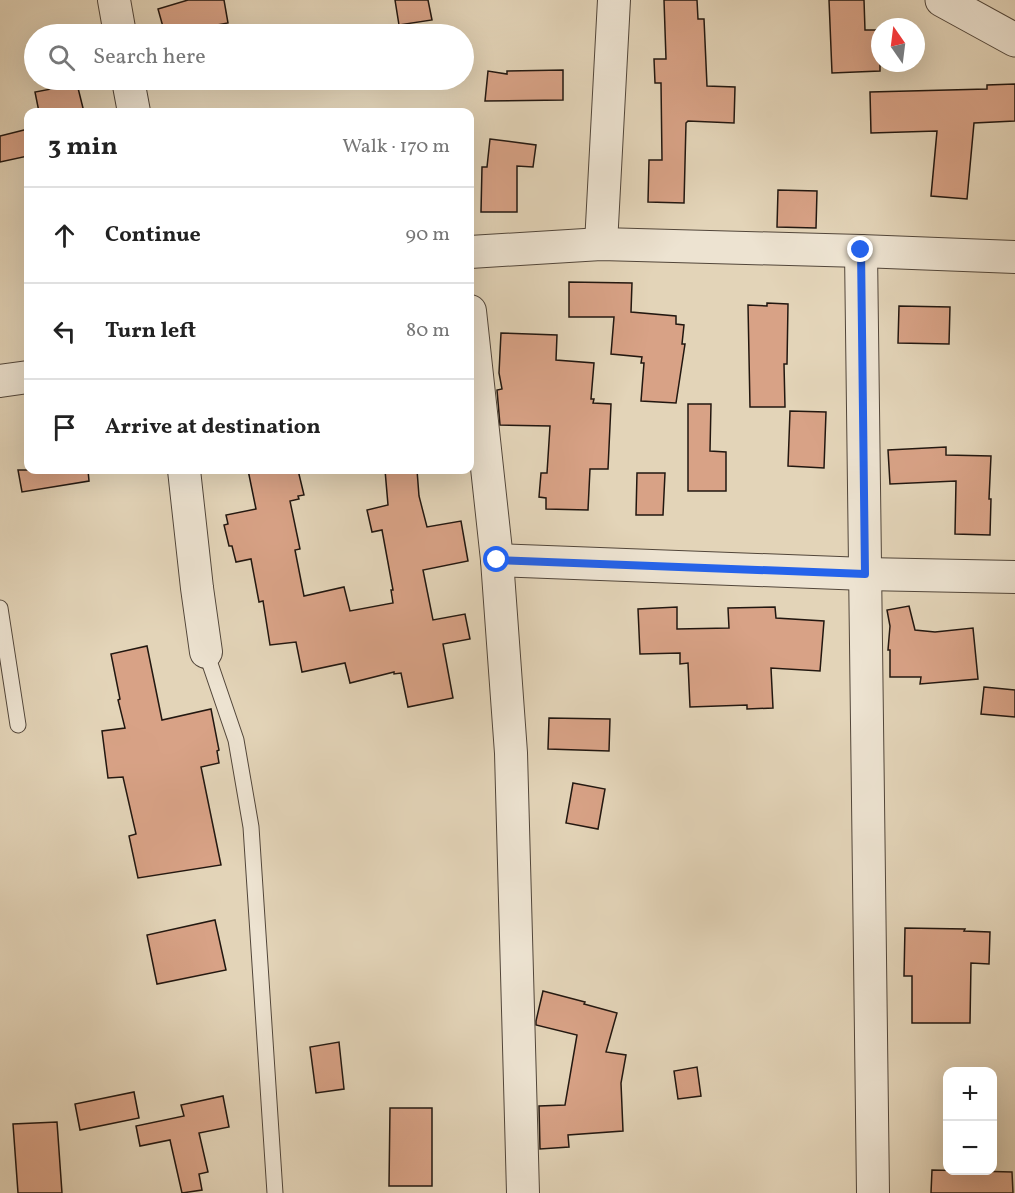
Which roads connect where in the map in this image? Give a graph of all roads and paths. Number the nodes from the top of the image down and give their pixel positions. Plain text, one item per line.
1 (114, 0) edge
2 (614, 0) edge
3 (942, 0) edge
4 (118, 24) edge
5 (1015, 40) edge
6 (130, 90) edge
7 (133, 108) edge
8 (601, 244) junction
9 (861, 250) junction
10 (474, 252) edge
11 (1015, 257) edge
12 (474, 348) edge
13 (24, 378) edge
14 (0, 381) edge
15 (184, 474) edge
16 (497, 560) junction
17 (865, 574) junction
18 (1015, 577) edge
19 (0, 608) edge
20 (206, 652) joint
21 (18, 725) dead end
22 (275, 1193) edge
23 (523, 1193) edge
24 (873, 1193) edge

1 - 4 street
2 - 8 street
3 - 5 street
6 - 7 street
8 - 9 street
8 - 10 street
9 - 11 street
9 - 17 street
12 - 16 street
13 - 14 street
15 - 20 street
16 - 17 street
16 - 23 street
17 - 18 street
17 - 24 street
19 - 21 lane
20 - 22 lane

